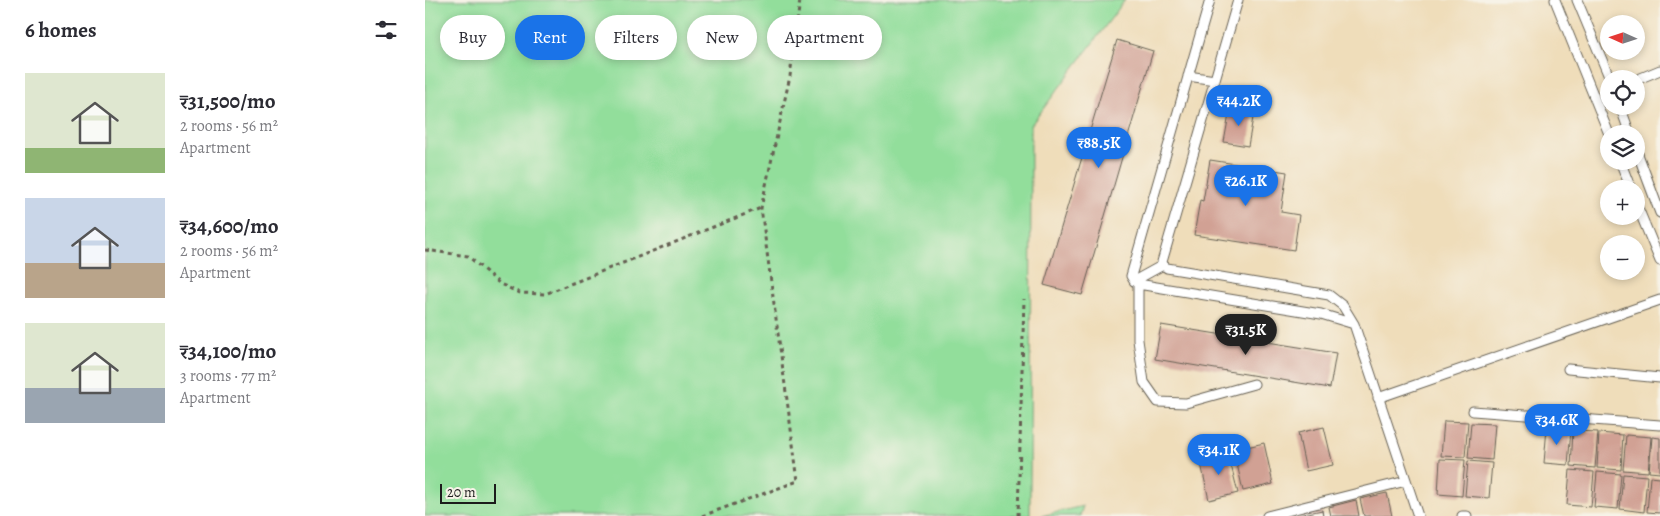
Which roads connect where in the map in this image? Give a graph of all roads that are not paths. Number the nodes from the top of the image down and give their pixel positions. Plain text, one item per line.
1 (1210, 0) edge
2 (1238, 0) edge
3 (1555, 0) edge
4 (1577, 0) edge
5 (1606, 70) edge
6 (1660, 70) edge
7 (1188, 76) junction
8 (1645, 76) edge
9 (1215, 80) junction
10 (1605, 125) edge
11 (1644, 170) edge
12 (1659, 209) edge
13 (1645, 225) edge
14 (1660, 261) edge
15 (1163, 265) junction
16 (1136, 282) junction
17 (1660, 300) edge
18 (1354, 324) junction
19 (1568, 369) dead end
20 (1660, 378) edge
21 (1254, 384) dead end
22 (1378, 398) junction
23 (1473, 411) dead end
24 (1660, 425) edge
25 (1406, 481) junction
26 (1267, 516) edge
27 (1418, 516) edge
28 (1462, 516) edge
29 (1467, 516) edge

1 - 7 lane
2 - 9 lane
3 - 10 lane
4 - 5 lane
6 - 8 lane
7 - 9 lane
7 - 16 lane
9 - 15 lane
11 - 12 lane
13 - 14 lane
15 - 16 lane
15 - 18 lane
16 - 18 lane
16 - 21 lane
17 - 22 lane
18 - 22 lane
19 - 20 lane
22 - 25 lane
23 - 24 lane
25 - 26 lane
25 - 27 lane
28 - 29 lane

